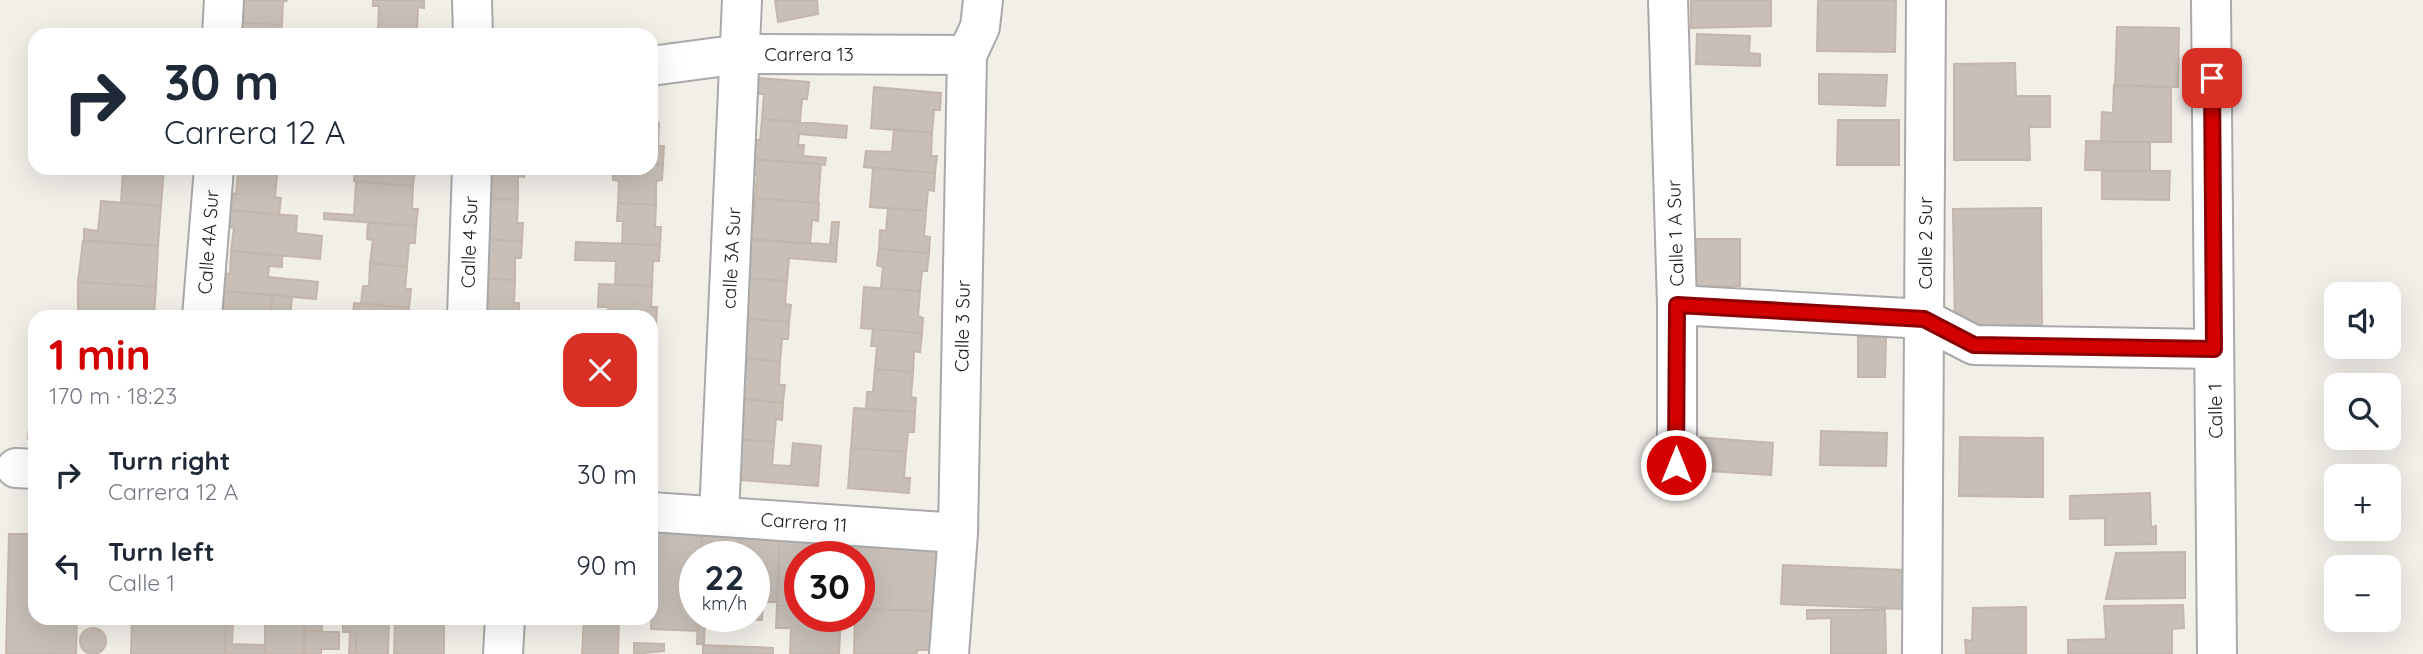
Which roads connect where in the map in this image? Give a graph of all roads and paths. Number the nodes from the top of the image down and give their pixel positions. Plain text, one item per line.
1 (224, 0) edge
2 (472, 0) edge
3 (742, 0) edge
4 (983, 0) edge
5 (1668, 0) edge
6 (1926, 0) edge
7 (2211, 0) edge
8 (222, 28) edge
9 (473, 28) edge
10 (741, 54) junction
11 (967, 55) junction
12 (658, 65) edge
13 (213, 175) edge
14 (471, 175) edge
15 (1677, 305) junction
16 (203, 310) edge
17 (467, 310) edge
18 (1924, 319) junction
19 (2214, 349) junction
20 (1676, 465) dead end
21 (658, 512) edge
22 (719, 516) junction
23 (958, 533) junction
24 (505, 625) edge
25 (503, 654) edge
26 (949, 654) edge
27 (1922, 654) edge
28 (2217, 654) edge

1 - 8 street
2 - 9 street
3 - 10 street, calle 3A Sur
4 - 11 street, Calle 3 Sur
5 - 15 street, Calle 1 A Sur
6 - 18 street, Calle 2 Sur
7 - 19 street, Calle 1
10 - 11 street, Carrera 13
10 - 12 street, Carrera 13
10 - 22 street, calle 3A Sur
11 - 23 street, Calle 3 Sur
13 - 16 street, Calle 4A Sur
14 - 17 street, Calle 4 Sur
15 - 18 street
15 - 20 street, Calle 1 A Sur
18 - 19 street
18 - 27 street, Calle 2 Sur
19 - 28 street, Calle 1
21 - 22 street, Carrera 11
22 - 23 street, Carrera 11
23 - 26 street, Calle 3 Sur
24 - 25 street

